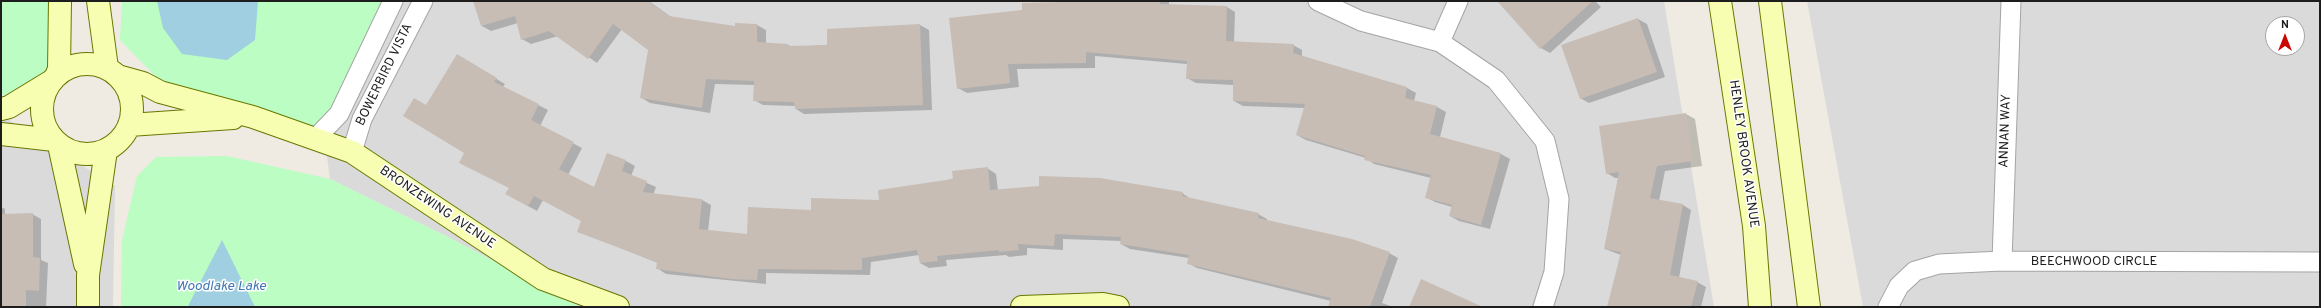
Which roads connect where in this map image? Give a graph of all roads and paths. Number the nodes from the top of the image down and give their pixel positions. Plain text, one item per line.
1 (60, 1) edge
2 (98, 1) edge
3 (393, 1) edge
4 (423, 1) edge
5 (1318, 1) edge
6 (1458, 1) edge
7 (1720, 1) edge
8 (1770, 1) edge
9 (2011, 1) edge
10 (1440, 42) junction
11 (112, 72) junction
12 (53, 79) junction
13 (1, 109) edge
14 (253, 117) junction
15 (129, 126) junction
16 (1, 134) edge
17 (315, 139) junction
18 (57, 143) junction
19 (106, 150) junction
20 (352, 152) junction
21 (2002, 261) junction
22 (2320, 262) edge
23 (88, 275) junction
24 (88, 307) edge
25 (618, 307) edge
26 (1022, 307) edge
27 (1118, 307) edge
28 (1543, 307) edge
29 (1760, 307) edge
30 (1809, 307) edge
31 (1888, 307) edge

1 - 12 street
2 - 11 street
3 - 17 street, BOWERBIRD VISTA
4 - 20 street, BOWERBIRD VISTA
5 - 10 street
6 - 10 street
7 - 29 street, HENLEY BROOK AVENUE
8 - 30 street
9 - 21 street, ANNAN WAY
10 - 28 street
11 - 12 street
11 - 14 street, BRONZEWING AVENUE
11 - 15 street
12 - 13 street
12 - 18 street
14 - 15 street, BRONZEWING AVENUE
14 - 17 street, BRONZEWING AVENUE
15 - 19 street
16 - 18 street
17 - 20 street, BRONZEWING AVENUE
18 - 19 street
18 - 23 street
19 - 23 street
20 - 25 street, BRONZEWING AVENUE
21 - 22 street, BEECHWOOD CIRCLE
21 - 31 street, BEECHWOOD CIRCLE
23 - 24 street
26 - 27 street

